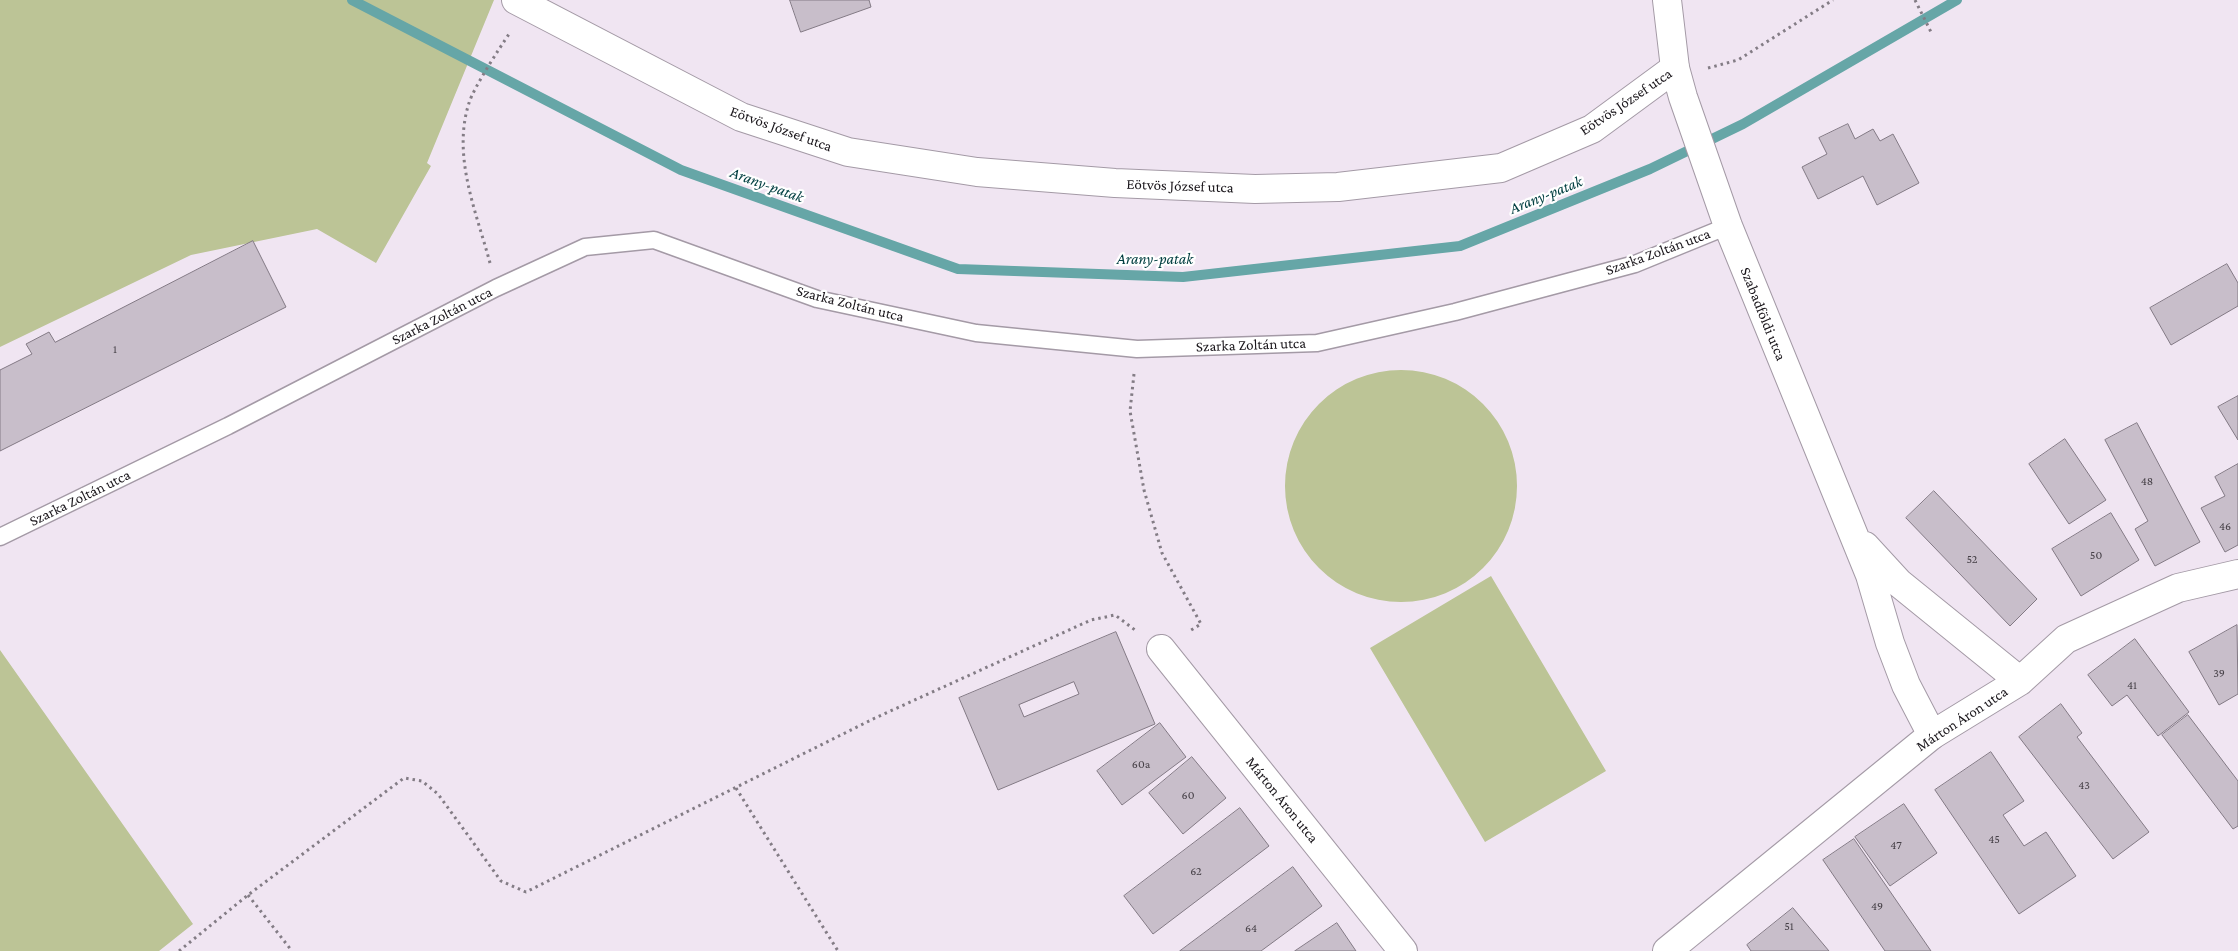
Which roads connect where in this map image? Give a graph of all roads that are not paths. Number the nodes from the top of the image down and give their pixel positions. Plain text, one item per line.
1 (516, 0) edge
2 (1667, 0) edge
3 (1675, 68) junction
4 (1728, 226) junction
5 (1850, 529) junction
6 (0, 537) edge
7 (2238, 574) edge
8 (1160, 649) road end
9 (2020, 681) junction
10 (1932, 735) junction
11 (1403, 951) edge
12 (1667, 951) edge

1 - 3 street, Eötvös József utca
2 - 3 street, Szabadföldi utca
3 - 4 street, Szabadföldi utca
4 - 5 street, Szabadföldi utca
4 - 6 lane, Szarka Zoltán utca
5 - 9 street, Szabadföldi utca
5 - 10 street, Szabadföldi utca
7 - 9 street, Márton Áron utca
8 - 11 street, Márton Áron utca
9 - 10 street, Márton Áron utca
10 - 12 street, Márton Áron utca

